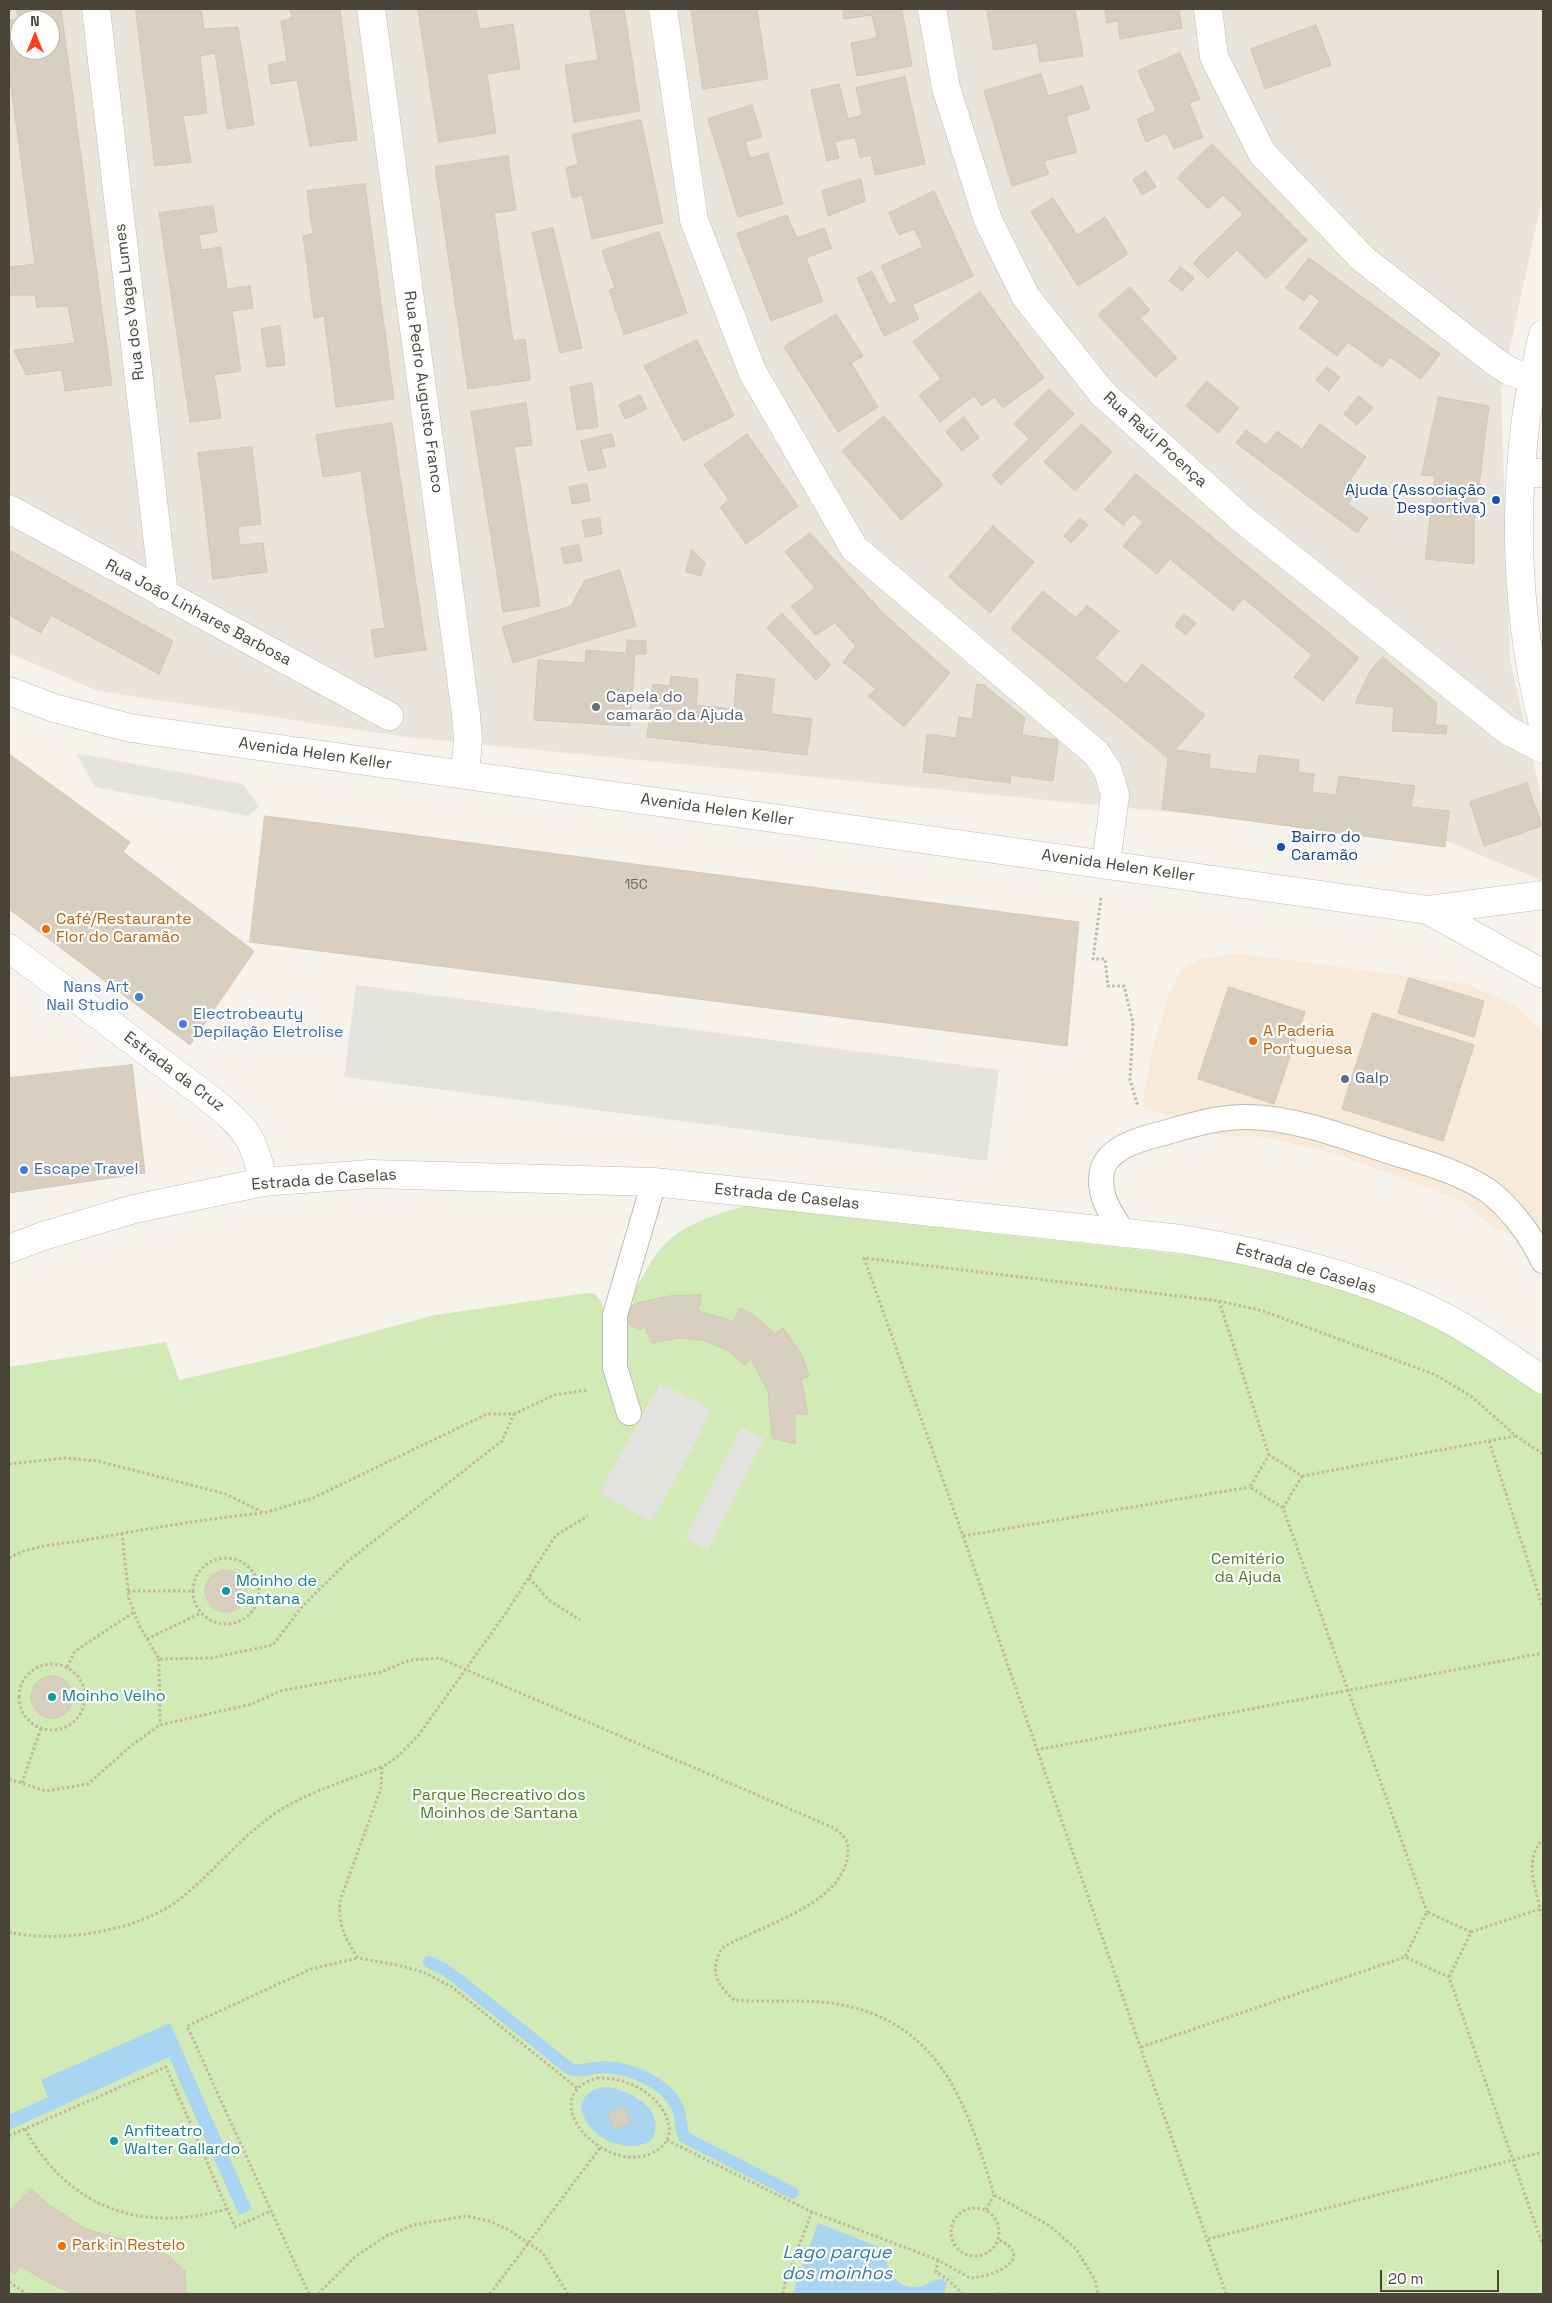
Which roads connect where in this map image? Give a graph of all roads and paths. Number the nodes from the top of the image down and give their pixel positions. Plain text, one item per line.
1 (96, 9) edge
2 (371, 9) edge
3 (663, 9) edge
4 (932, 9) edge
5 (1208, 9) edge
6 (1543, 334) edge
7 (1534, 379) junction
8 (1532, 473) edge
9 (9, 509) edge
10 (164, 595) junction
11 (9, 692) edge
12 (389, 716) dead end
13 (1543, 725) edge
14 (1543, 749) edge
15 (465, 775) junction
16 (1106, 864) junction
17 (1543, 895) edge
18 (1428, 910) junction
19 (9, 948) edge
20 (1543, 974) edge
21 (1130, 1045) dead end
22 (263, 1182) junction
23 (654, 1182) junction
24 (1124, 1234) junction
25 (9, 1249) edge
26 (1543, 1261) edge
27 (1219, 1301) junction
28 (1543, 1380) edge
29 (621, 1385) junction
30 (629, 1413) dead end
31 (514, 1414) junction
32 (1516, 1436) junction
33 (1489, 1441) junction
34 (1543, 1454) edge
35 (1269, 1455) junction
36 (9, 1464) edge
37 (1302, 1476) junction
38 (1250, 1487) junction
39 (1283, 1508) junction
40 (264, 1513) junction
41 (588, 1516) dead end
42 (122, 1534) junction
43 (963, 1536) junction
44 (9, 1558) edge
45 (529, 1578) junction
46 (128, 1591) junction
47 (193, 1591) junction
48 (1543, 1608) edge
49 (134, 1612) junction
50 (201, 1613) junction
51 (580, 1620) dead end
52 (147, 1639) junction
53 (1543, 1653) edge
54 (159, 1659) junction
55 (67, 1667) junction
56 (466, 1669) junction
57 (1349, 1691) junction
58 (160, 1725) junction
59 (41, 1728) junction
60 (1036, 1750) junction
61 (382, 1767) junction
62 (9, 1779) edge
63 (22, 1784) junction
64 (1543, 1839) edge
65 (1540, 1909) junction
66 (1427, 1912) junction
67 (1543, 1916) edge
68 (9, 1932) edge
69 (1471, 1932) junction
70 (1405, 1957) junction
71 (358, 1958) junction
72 (1449, 1977) junction
73 (1140, 2047) junction
74 (577, 2088) junction
75 (25, 2129) junction
76 (9, 2136) edge
77 (667, 2140) junction
78 (600, 2148) junction
79 (1543, 2152) edge
80 (1513, 2159) junction
81 (994, 2195) junction
82 (227, 2209) junction
83 (986, 2210) junction
84 (271, 2211) junction
85 (812, 2212) junction
86 (1208, 2238) junction
87 (998, 2239) junction
88 (530, 2244) junction
89 (1543, 2246) edge
90 (938, 2260) junction
91 (9, 2282) edge
92 (27, 2294) edge
93 (309, 2294) edge
94 (318, 2294) edge
95 (490, 2294) edge
96 (568, 2294) edge
97 (783, 2294) edge
98 (963, 2294) edge
99 (1098, 2294) edge
100 (1226, 2294) edge

1 - 10 street, Rua dos Vaga Lumes
2 - 15 street, Rua Pedro Augusto Franco
3 - 16 street
4 - 14 street, Rua Raúl Proença
5 - 7 street
6 - 7 street
7 - 8 street
8 - 13 street
9 - 10 street, Rua João Linhares Barbosa
10 - 12 street, Rua João Linhares Barbosa
11 - 15 street, Avenida Helen Keller
15 - 16 street, Avenida Helen Keller
16 - 18 street, Avenida Helen Keller
16 - 21 path
17 - 18 street, Avenida Helen Keller
18 - 20 street, Avenida Helen Keller
19 - 22 street, Estrada da Cruz
22 - 23 street, Estrada de Caselas
22 - 25 street, Estrada de Caselas
23 - 24 street, Estrada de Caselas
23 - 29 lane
24 - 26 lane
24 - 28 street, Estrada de Caselas
27 - 32 path
27 - 35 path
27 - 43 path
29 - 30 lane
29 - 31 path
31 - 40 path
31 - 54 path
32 - 33 path
32 - 34 path
33 - 37 path
33 - 48 path
35 - 37 path
35 - 38 path
36 - 40 path
37 - 39 path
38 - 39 path
38 - 43 path
39 - 57 path
40 - 42 path
41 - 45 path
42 - 44 path
42 - 46 path
43 - 60 path
45 - 51 path
45 - 56 path
46 - 47 path
46 - 49 path
47 - 50 path
47 - 50 path
49 - 52 path
49 - 55 path
50 - 52 path
52 - 54 path
53 - 57 path
54 - 58 path
55 - 59 path
55 - 59 path
56 - 58 path
56 - 61 path
56 - 81 path
57 - 60 path
57 - 66 path
58 - 63 path
59 - 63 path
60 - 73 path
61 - 68 path
61 - 71 path
62 - 63 path
64 - 65 path
65 - 67 path
65 - 69 path
66 - 69 path
66 - 70 path
69 - 72 path
70 - 72 path
70 - 73 path
71 - 74 path
71 - 84 path
72 - 80 path
73 - 86 path
74 - 77 path
74 - 78 path
75 - 76 path
75 - 82 path
75 - 82 path
77 - 78 path
77 - 85 path
78 - 88 path
79 - 80 path
80 - 86 path
80 - 89 path
81 - 83 path
81 - 99 path
82 - 84 path
83 - 87 path
83 - 87 path
84 - 93 path
85 - 90 path
85 - 97 path
86 - 100 path
87 - 90 path
88 - 94 path
88 - 95 path
88 - 96 path
90 - 98 path
91 - 92 path

